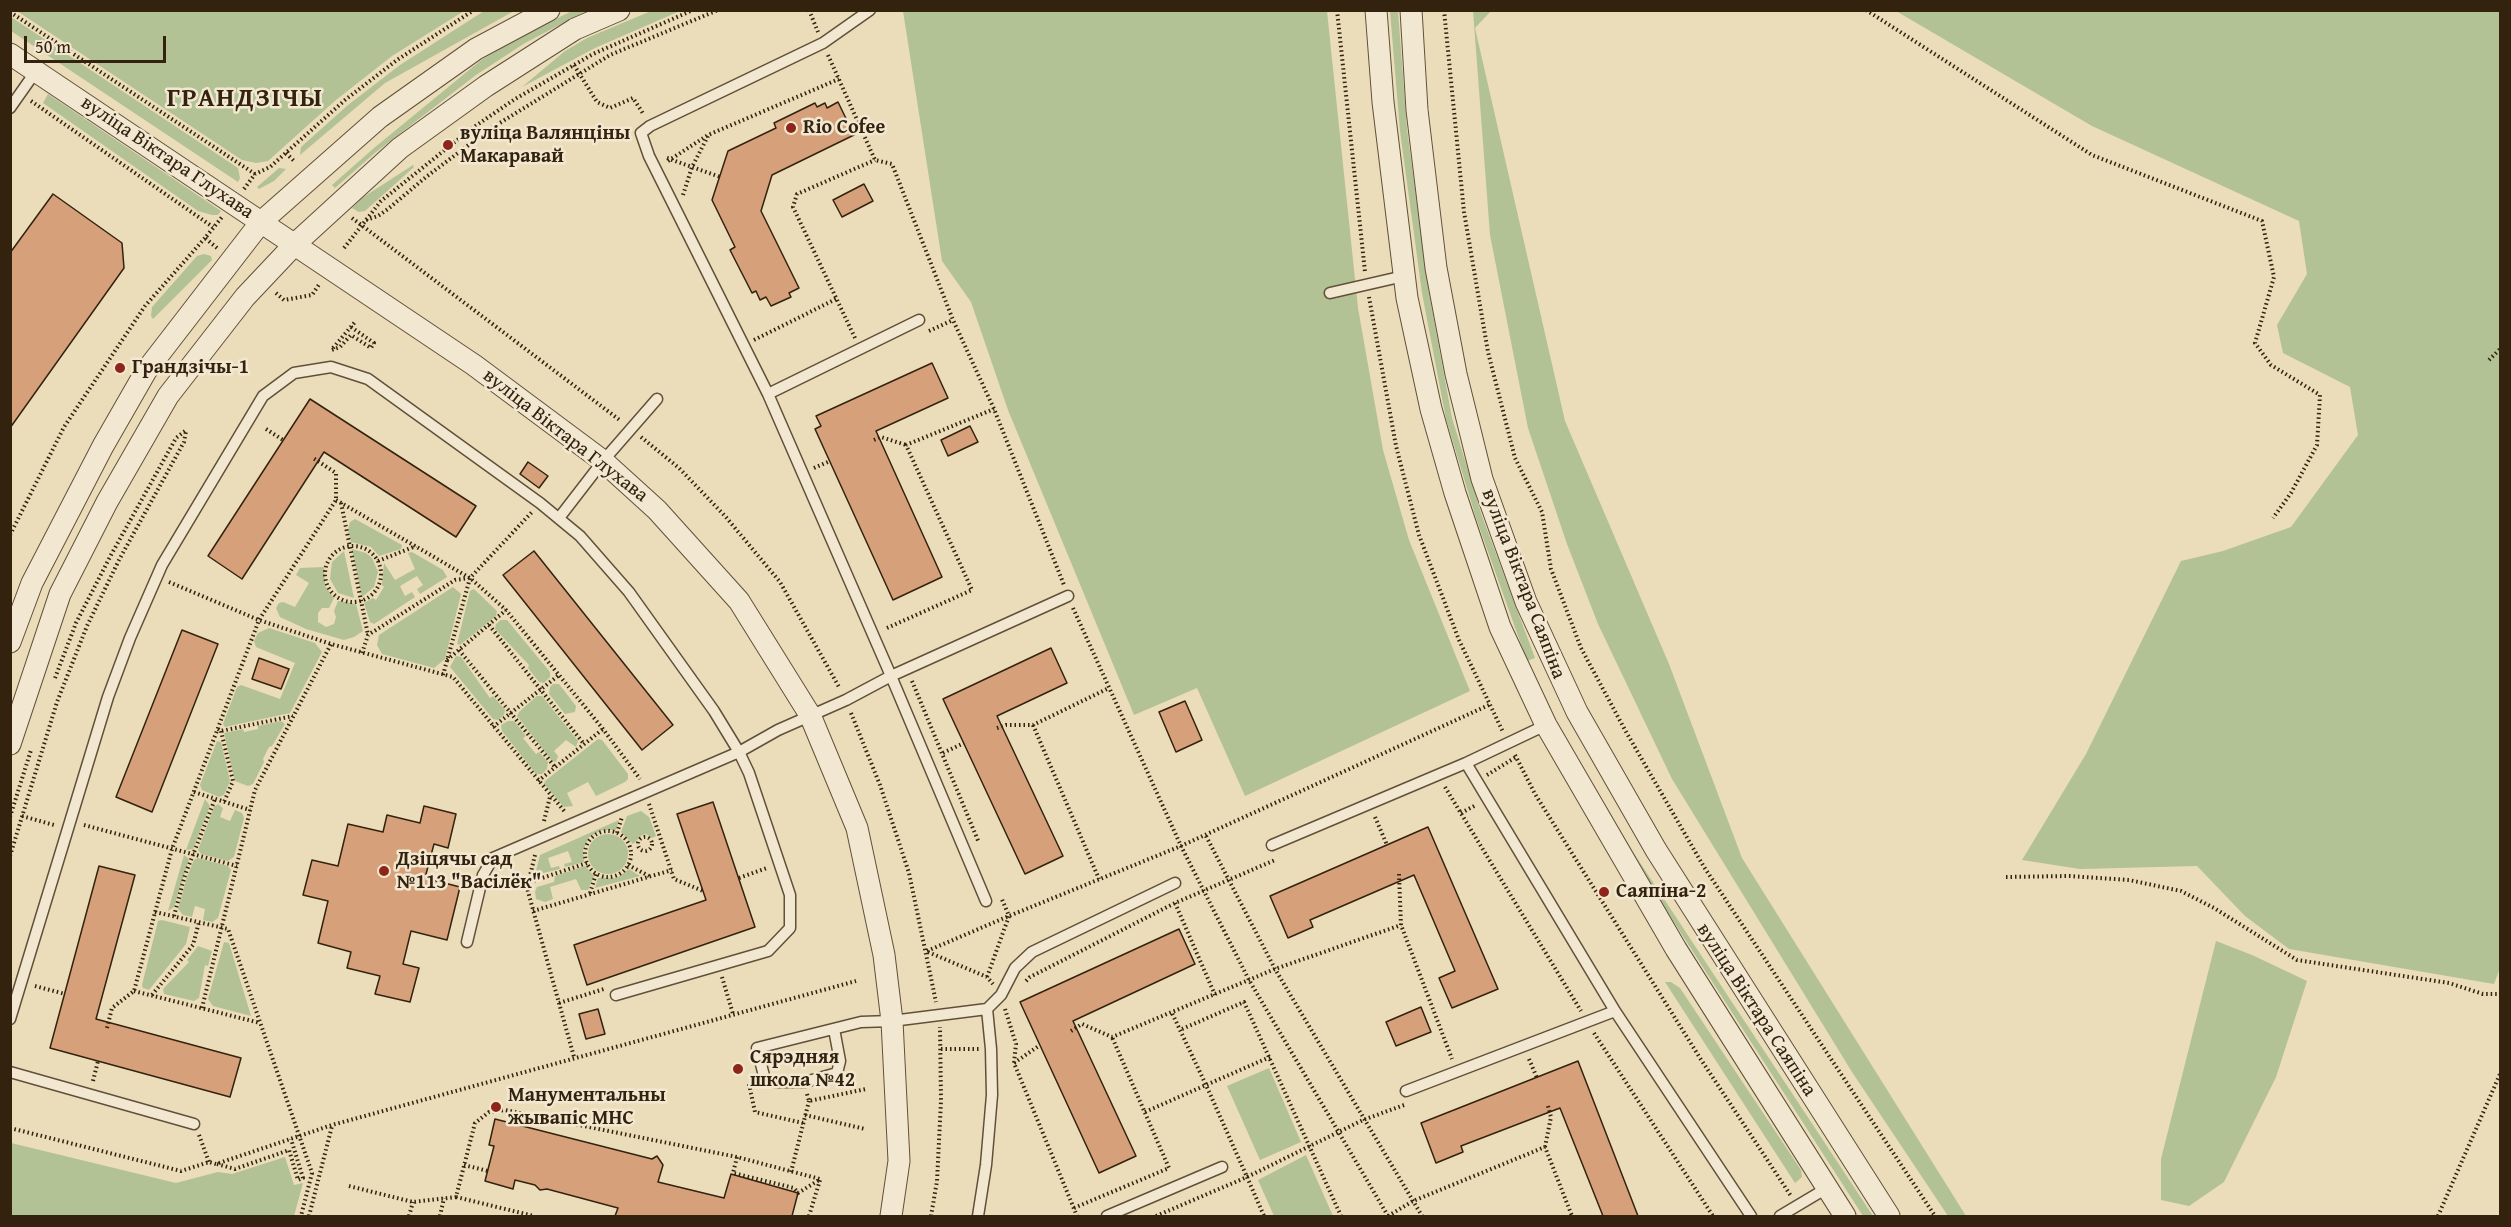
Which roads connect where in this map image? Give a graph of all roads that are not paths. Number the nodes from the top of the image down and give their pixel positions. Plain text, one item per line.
1 (549, 10) edge
2 (619, 10) edge
3 (870, 10) edge
4 (1376, 10) edge
5 (1411, 10) edge
6 (10, 54) edge
7 (36, 70) junction
8 (10, 108) edge
9 (261, 222) junction
10 (295, 244) junction
11 (1404, 276) junction
12 (1330, 293) dead end
13 (919, 320) dead end
14 (768, 394) junction
15 (657, 399) dead end
16 (603, 461) junction
17 (559, 518) junction
18 (1068, 596) road end
19 (10, 642) edge
20 (891, 676) junction
21 (1577, 712) junction
22 (810, 715) junction
23 (1546, 725) junction
24 (10, 744) edge
25 (739, 752) junction
26 (1466, 762) junction
27 (1272, 845) dead end
28 (1175, 883) dead end
29 (986, 901) dead end
30 (467, 942) dead end
31 (616, 995) dead end
32 (987, 1009) junction
33 (1615, 1011) junction
34 (10, 1019) edge
35 (892, 1021) junction
36 (834, 1029) junction
37 (10, 1072) edge
38 (1406, 1091) dead end
39 (194, 1124) dead end
40 (1222, 1167) dead end
41 (1827, 1188) junction
42 (891, 1216) edge
43 (978, 1216) edge
44 (1107, 1216) edge
45 (1751, 1216) edge
46 (1780, 1216) edge
47 (1845, 1216) edge
48 (1889, 1216) edge

1 - 9 street
2 - 10 street
3 - 14 lane
4 - 11 street, вуліца Віктара Саяпіна
5 - 21 street, вуліца Віктара Саяпіна
6 - 7 street, вуліца Віктара Глухава
7 - 8 lane
7 - 9 street, вуліца Віктара Глухава
9 - 10 street, вуліца Віктара Глухава
9 - 19 street
10 - 16 street, вуліца Віктара Глухава
10 - 24 street
11 - 12 lane
11 - 23 street, вуліца Віктара Саяпіна
13 - 14 lane
14 - 20 lane
15 - 16 lane
16 - 17 lane
16 - 22 street, вуліца Віктара Глухава
17 - 25 lane
17 - 34 lane
18 - 20 lane
20 - 22 lane
20 - 29 lane
21 - 23 street
21 - 48 street, вуліца Віктара Саяпіна
22 - 25 lane
22 - 35 street, вуліца Віктара Глухава
23 - 26 lane
23 - 41 street, вуліца Віктара Саяпіна
25 - 30 lane
25 - 31 lane
26 - 27 lane
26 - 33 lane
28 - 32 lane
32 - 35 lane
32 - 43 lane
33 - 38 lane
33 - 45 lane
35 - 36 lane
35 - 42 street, вуліца Віктара Глухава
36 - 36 lane
37 - 39 lane
40 - 44 lane
41 - 46 lane
41 - 47 street, вуліца Віктара Саяпіна

